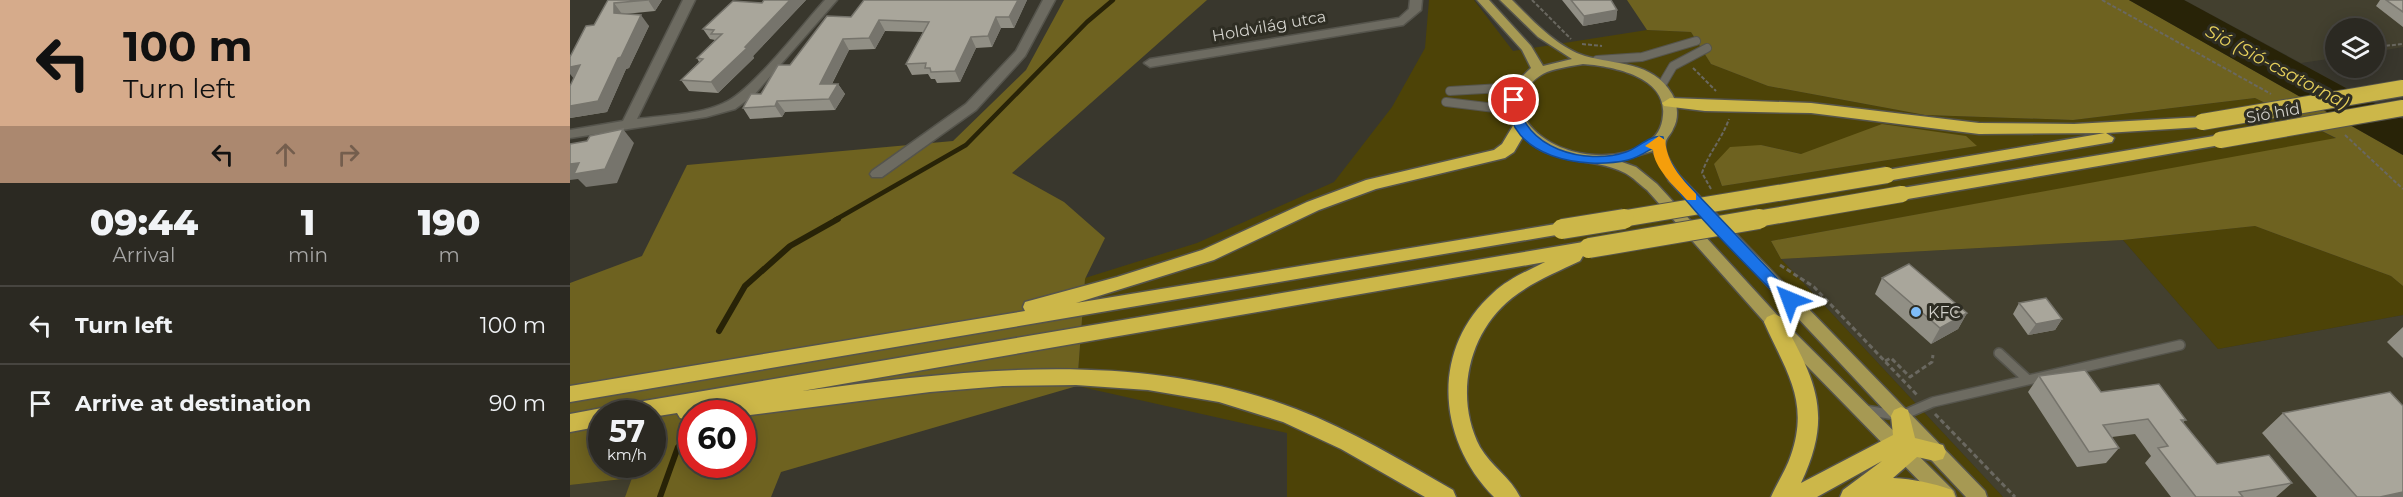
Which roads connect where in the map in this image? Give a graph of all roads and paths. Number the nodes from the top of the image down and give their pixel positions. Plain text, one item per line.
1 (689, 0) edge
2 (831, 0) edge
3 (1049, 0) edge
4 (1416, 0) edge
5 (1483, 0) edge
6 (1506, 0) edge
7 (1532, 0) edge
8 (2102, 0) edge
9 (1696, 41) dead end
10 (1575, 43) dead end
11 (2403, 44) edge
12 (2385, 46) edge
13 (1707, 48) dead end
14 (1583, 60) junction
15 (1598, 60) junction
16 (1150, 63) dead end
17 (1530, 76) junction
18 (1519, 87) junction
19 (1660, 88) junction
20 (2403, 88) edge
21 (1450, 92) dead end
22 (2280, 99) dead end
23 (1446, 102) dead end
24 (1670, 103) junction
25 (2403, 108) edge
26 (1517, 121) junction
27 (2202, 122) junction
28 (628, 125) junction
29 (570, 134) edge
30 (2343, 134) dead end
31 (1659, 140) junction
32 (1601, 160) junction
33 (877, 174) dead end
34 (1710, 188) dead end
35 (2403, 189) edge
36 (1718, 197) dead end
37 (1589, 248) junction
38 (1776, 261) dead end
39 (1774, 322) junction
40 (929, 335) junction
41 (2180, 345) dead end
42 (1999, 353) dead end
43 (1933, 355) dead end
44 (1885, 361) junction
45 (2026, 378) junction
46 (570, 394) edge
47 (1926, 404) junction
48 (666, 406) edge
49 (1864, 410) junction
50 (666, 412) edge
51 (1901, 416) junction
52 (588, 420) edge
53 (570, 423) edge
54 (1903, 448) junction
55 (1935, 452) junction
56 (1858, 492) edge
57 (1445, 497) edge
58 (1509, 497) edge
59 (1782, 497) edge
60 (1796, 497) edge
61 (1946, 497) edge
62 (1978, 497) edge
63 (2015, 497) edge

1 - 28 street
2 - 28 street
3 - 33 street
4 - 16 street, Holdvilág utca
5 - 17 main road
6 - 14 main road
7 - 10 path
8 - 22 path
9 - 15 lane
11 - 12 path
13 - 19 lane
14 - 15 main road
14 - 17 main road
15 - 19 main road
17 - 18 main road
18 - 21 lane
18 - 26 main road
19 - 24 main road
20 - 27 highway, bridge
23 - 26 lane
24 - 27 highway
24 - 31 main road
25 - 37 highway, Sió híd, bridge
26 - 32 main road
26 - 40 highway
27 - 40 highway, bridge
28 - 29 street
30 - 35 path
31 - 32 main road
31 - 51 main road
32 - 39 main road
34 - 36 path
37 - 48 highway, Sió híd
37 - 58 highway
38 - 44 path
39 - 49 main road
39 - 59 highway
40 - 46 highway
41 - 45 lane
42 - 45 lane
43 - 44 path
44 - 47 path
45 - 47 lane
47 - 51 lane
47 - 63 path
49 - 51 lane
49 - 54 main road
50 - 57 highway
51 - 54 highway
51 - 55 main road
52 - 53 highway
54 - 55 highway
54 - 56 highway
54 - 60 highway
54 - 61 main road
55 - 62 main road
56 - 61 highway

